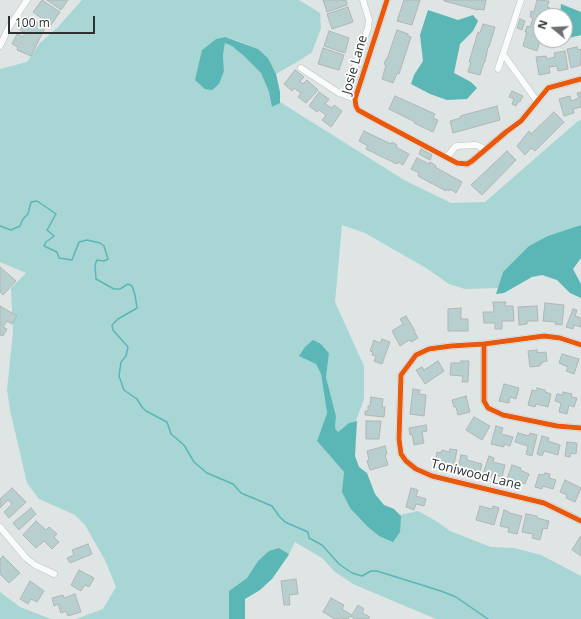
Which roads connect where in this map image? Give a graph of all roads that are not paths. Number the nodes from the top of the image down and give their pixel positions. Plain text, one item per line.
1 (26, 0) edge
2 (363, 0) edge
3 (387, 0) edge
4 (521, 0) edge
5 (0, 46) edge
6 (503, 54) junction
7 (301, 68) dead end
8 (498, 69) dead end
9 (351, 78) dead end
10 (581, 79) edge
11 (355, 99) junction
12 (537, 101) junction
13 (485, 149) junction
14 (446, 157) junction
15 (484, 344) junction
16 (581, 345) edge
17 (581, 428) edge
18 (581, 521) edge
19 (0, 527) edge
20 (54, 574) dead end

1 - 5 street
2 - 9 street
3 - 11 street, Josie Lane
4 - 6 street
6 - 8 street
6 - 12 street
7 - 11 street
10 - 12 street
11 - 14 street, Josie Lane
12 - 13 street
13 - 14 street
13 - 14 street, Josie Lane
15 - 16 street, Toniwood Lane
15 - 17 street
15 - 18 street, Toniwood Lane
19 - 20 street

